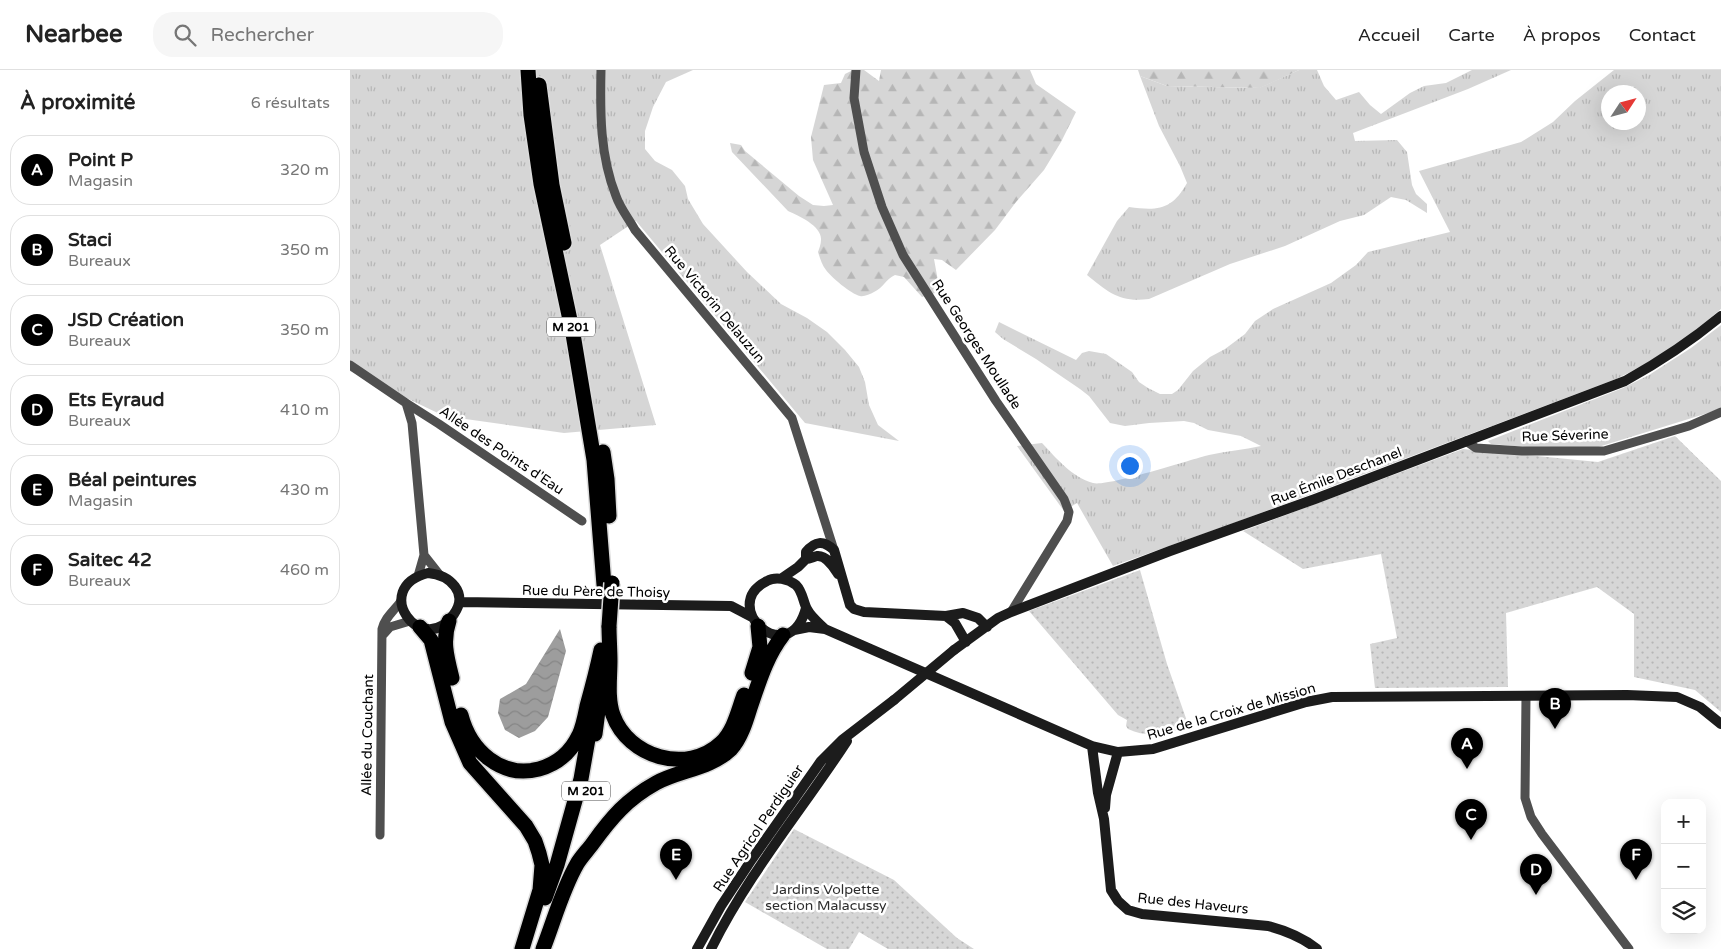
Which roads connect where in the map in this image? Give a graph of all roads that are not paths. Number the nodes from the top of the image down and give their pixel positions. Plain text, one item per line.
1 (528, 70) edge
2 (537, 70) edge
3 (601, 70) edge
4 (856, 70) edge
5 (1721, 316) edge
6 (350, 365) edge
7 (406, 403) junction
8 (1721, 412) edge
9 (1466, 441) junction
10 (582, 521) dead end
11 (834, 550) junction
12 (424, 555) junction
13 (802, 563) junction
14 (439, 574) junction
15 (418, 576) junction
16 (782, 578) junction
17 (843, 580) junction
18 (608, 584) junction
19 (797, 586) junction
20 (752, 596) junction
21 (401, 601) junction
22 (460, 602) junction
23 (731, 606) junction
24 (806, 608) junction
25 (1011, 612) junction
26 (946, 616) junction
27 (449, 621) junction
28 (755, 621) junction
29 (415, 624) junction
30 (606, 626) junction
31 (987, 627) junction
32 (825, 629) junction
33 (788, 632) junction
34 (382, 636) junction
35 (966, 642) junction
36 (602, 650) junction
37 (1526, 696) junction
38 (894, 700) joint
39 (1721, 724) edge
40 (853, 731) junction
41 (1092, 746) junction
42 (1118, 752) junction
43 (1104, 819) junction
44 (380, 835) dead end
45 (522, 949) edge
46 (527, 949) edge
47 (537, 949) edge
48 (543, 949) edge
49 (697, 949) edge
50 (711, 949) edge
51 (1317, 949) edge
52 (1630, 949) edge

1 - 18 highway, M 201
2 - 18 highway, M 201
3 - 11 street, Rue Victorin Delauzun
4 - 25 street, Rue Georges Moullade
5 - 9 main road, Rue Émile Deschanel
6 - 7 street
7 - 10 street, Allée des Points d'Eau
7 - 12 street
8 - 9 street, Rue Séverine
9 - 25 main road, Rue Émile Deschanel
11 - 13 main road, Rue du Père de Thoisy
11 - 17 main road
12 - 14 street
12 - 15 street
13 - 16 main road, Rue du Père de Thoisy
13 - 17 main road
13 - 19 main road
14 - 15 main road
14 - 22 main road
15 - 21 main road
16 - 19 main road
16 - 20 main road, Rue du Père de Thoisy
17 - 26 main road
18 - 30 highway, M 201
19 - 24 main road
20 - 23 main road, Rue du Père de Thoisy
20 - 28 main road
21 - 29 main road
21 - 34 street, Allée du Couchant
22 - 23 main road, Rue du Père de Thoisy
22 - 27 main road
23 - 28 main road, Rue du Père de Thoisy
24 - 32 main road
24 - 33 main road
25 - 31 main road, Rue Émile Deschanel
26 - 31 main road
26 - 35 main road
27 - 29 main road
27 - 36 highway
28 - 30 highway
28 - 33 main road, Rue du Père de Thoisy
29 - 34 street
29 - 45 highway
30 - 36 highway, M 201
30 - 47 highway, M 201
31 - 35 main road, Rue Émile Deschanel
32 - 33 main road
32 - 41 main road, Rue de la Croix de Mission
33 - 48 highway
34 - 44 street, Allée du Couchant
35 - 38 main road, Rue Émile Deschanel, bridge
36 - 46 highway, M 201
37 - 39 main road, Rue de la Croix de Mission
37 - 42 main road, Rue de la Croix de Mission
37 - 52 street
38 - 40 main road, Rue Agricol Perdiguier
40 - 49 main road, Rue Agricol Perdiguier
40 - 50 main road, Rue Agricol Perdiguier
41 - 42 main road, Rue de la Croix de Mission
41 - 43 main road, Rue des Haveurs
42 - 43 main road, Rue des Haveurs
43 - 51 main road, Rue des Haveurs

